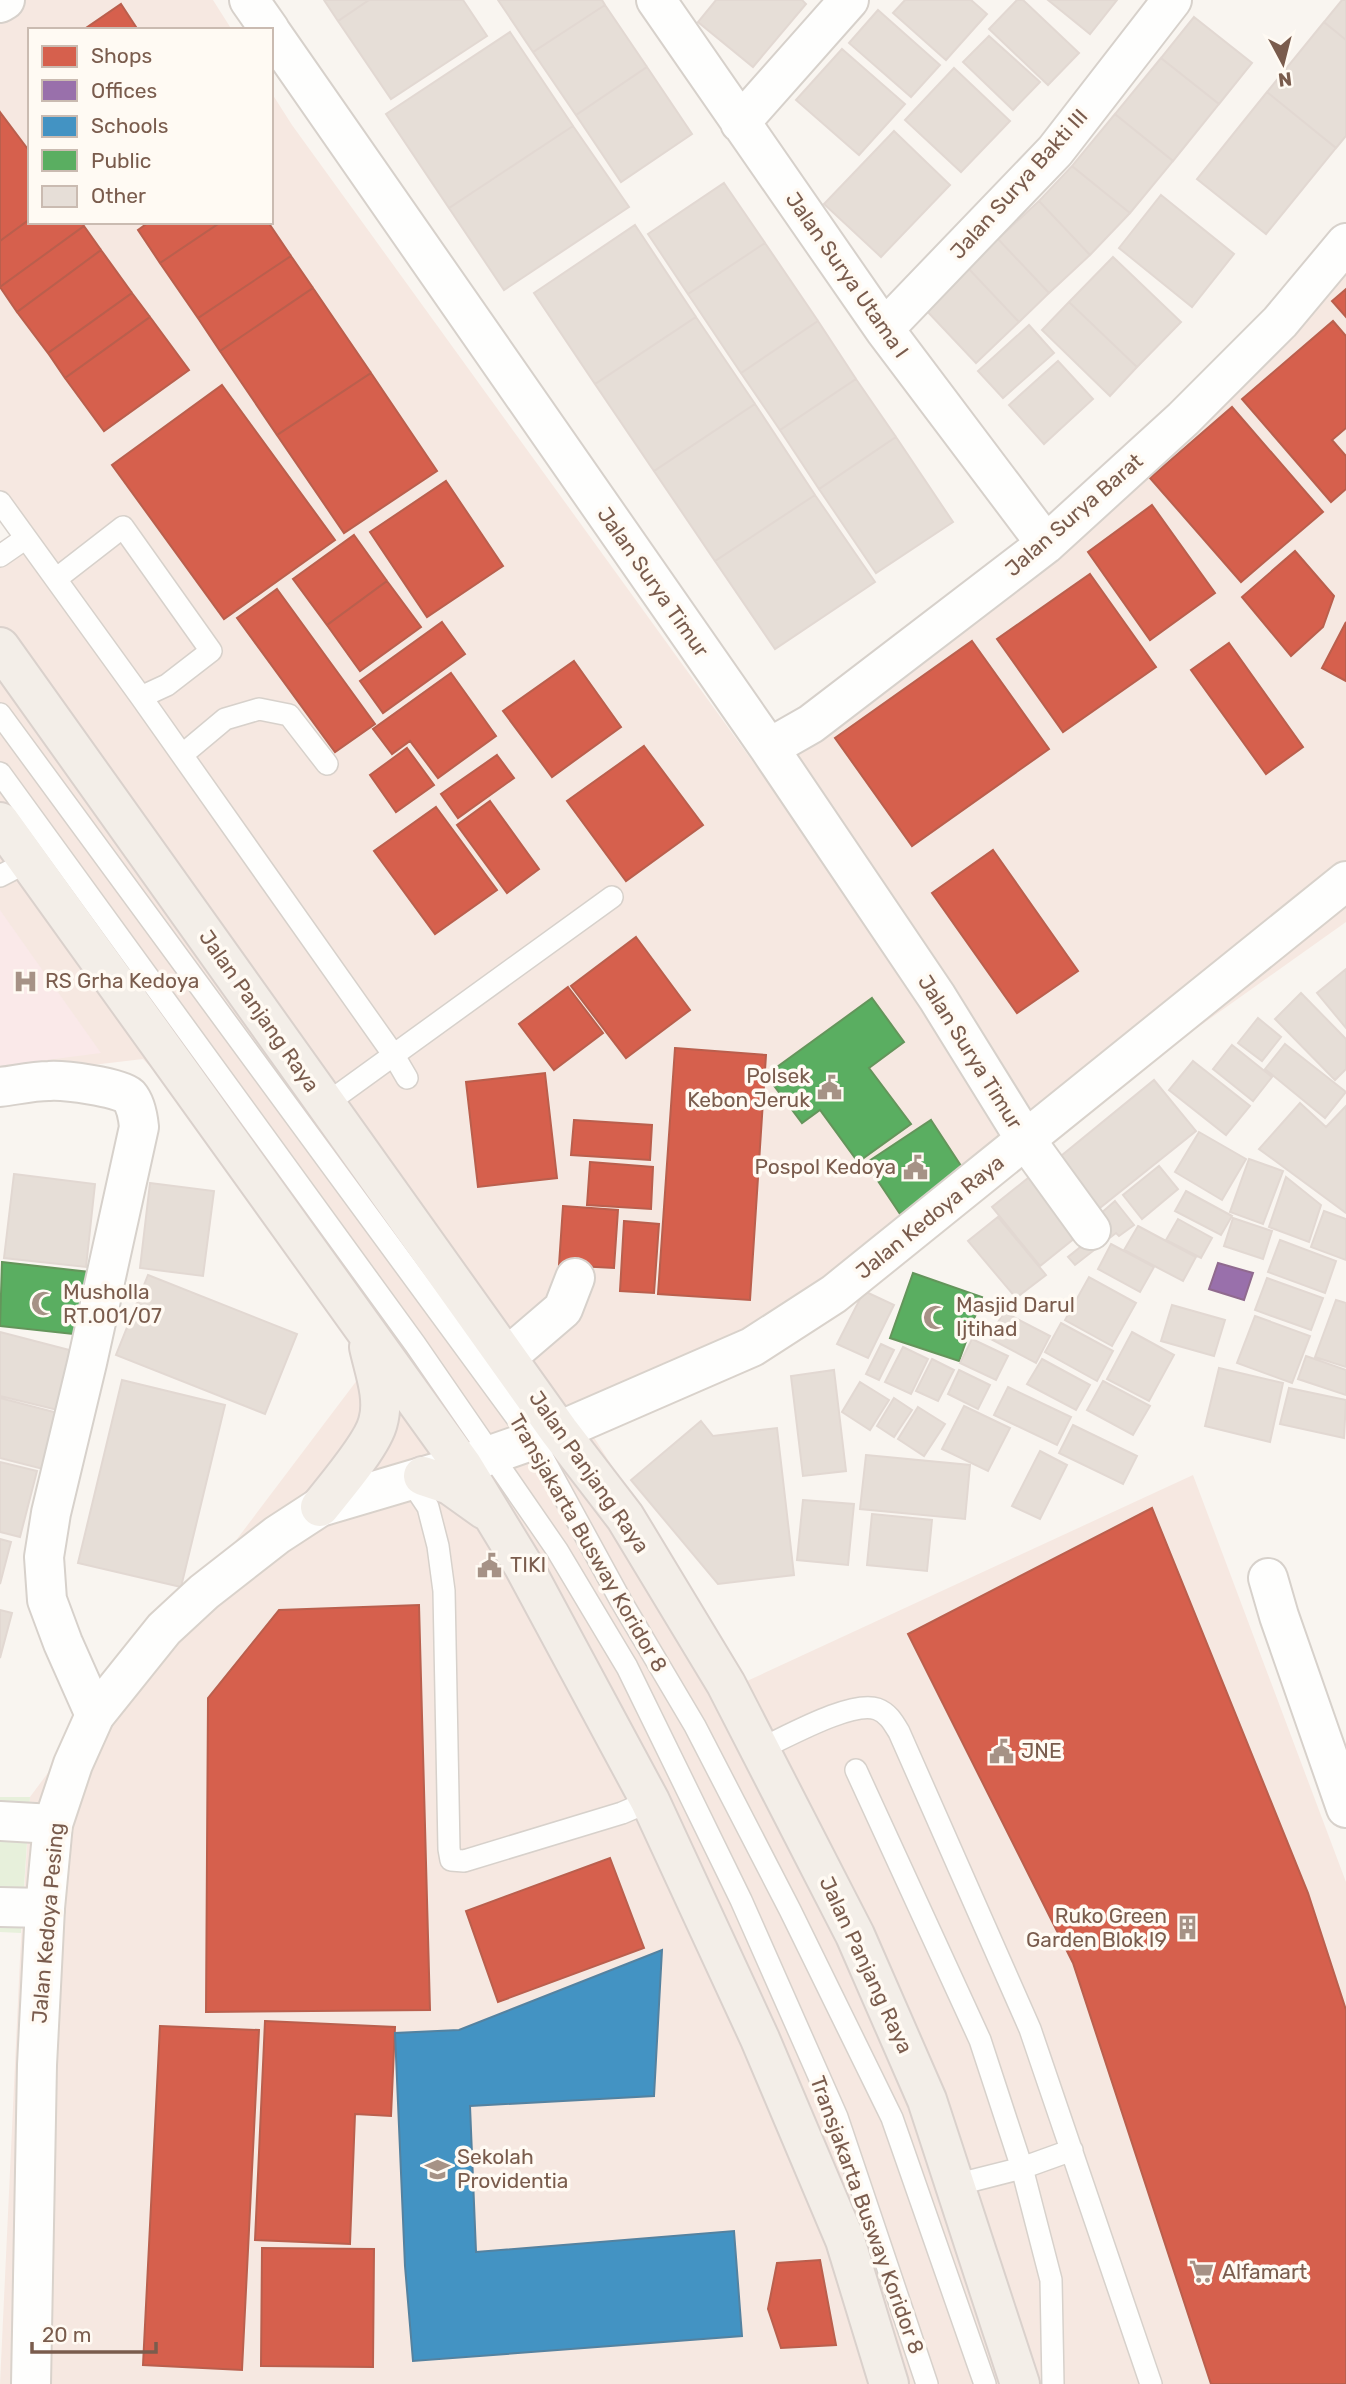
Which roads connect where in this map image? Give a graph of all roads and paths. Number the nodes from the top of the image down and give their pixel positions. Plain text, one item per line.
1 (5, 0) edge
2 (249, 0) edge
3 (656, 0) edge
4 (849, 0) edge
5 (1172, 0) edge
6 (0, 3) edge
7 (268, 28) edge
8 (273, 35) edge
9 (740, 123) junction
10 (1346, 243) edge
11 (884, 329) junction
12 (0, 502) edge
13 (26, 538) junction
14 (1046, 544) junction
15 (0, 556) edge
16 (56, 579) junction
17 (0, 647) edge
18 (141, 696) junction
19 (0, 714) edge
20 (769, 748) junction
21 (182, 755) junction
22 (327, 764) dead end
23 (0, 773) edge
24 (0, 822) edge
25 (15, 869) edge
26 (1346, 881) edge
27 (612, 897) dead end
28 (393, 1054) junction
29 (407, 1079) dead end
30 (0, 1087) edge
31 (326, 1104) junction
32 (1025, 1139) junction
33 (1091, 1230) dead end
34 (576, 1278) dead end
35 (366, 1335) junction
36 (507, 1357) junction
37 (546, 1436) junction
38 (477, 1460) junction
39 (417, 1478) junction
40 (320, 1507) junction
41 (495, 1519) junction
42 (1268, 1578) dead end
43 (95, 1715) junction
44 (760, 1749) junction
45 (856, 1770) dead end
46 (650, 1801) junction
47 (1346, 1808) edge
48 (0, 1821) edge
49 (53, 1824) junction
50 (0, 1907) edge
51 (45, 1908) junction
52 (1072, 2150) junction
53 (1022, 2168) junction
54 (955, 2185) junction
55 (30, 2384) edge
56 (889, 2384) edge
57 (927, 2384) edge
58 (985, 2384) edge
59 (1020, 2384) edge
60 (1053, 2384) edge
61 (1152, 2384) edge

1 - 6 street
2 - 7 street, Jalan Surya Timur
3 - 9 street, Jalan Surya Utama I
4 - 9 street
5 - 11 street, Jalan Surya Bakti III
8 - 20 street, Jalan Surya Timur
9 - 11 street, Jalan Surya Utama I
10 - 14 street, Jalan Surya Barat
11 - 14 street, Jalan Surya Utama I
12 - 13 lane
13 - 15 lane
13 - 16 lane
14 - 20 street, Jalan Surya Barat
16 - 18 lane
16 - 18 lane
17 - 31 main road, Jalan Panjang Raya
18 - 21 lane
19 - 37 lane, Transjakarta Busway Koridor 8
20 - 32 street, Jalan Surya Timur
21 - 22 lane
21 - 28 lane
23 - 38 lane, Transjakarta Busway Koridor 8
24 - 25 main road
25 - 35 main road
26 - 32 street, Jalan Kedoya Raya
27 - 28 lane
28 - 29 lane
28 - 31 lane
30 - 43 street
31 - 36 main road, Jalan Panjang Raya
32 - 33 street, Jalan Surya Timur
32 - 37 street, Jalan Kedoya Raya
34 - 36 street
35 - 38 main road
35 - 40 main road
36 - 37 main road, Jalan Panjang Raya
37 - 38 street, Jalan Kedoya Raya
37 - 44 main road, Jalan Panjang Raya
37 - 58 lane, Transjakarta Busway Koridor 8
38 - 39 street, Jalan Kedoya Pesing
38 - 41 main road
38 - 57 lane, Transjakarta Busway Koridor 8
39 - 40 street, Jalan Kedoya Pesing
39 - 41 main road
39 - 46 lane
40 - 43 street, Jalan Kedoya Pesing
41 - 46 main road
42 - 47 street
43 - 49 street, Jalan Kedoya Pesing
44 - 52 lane
44 - 54 main road, Jalan Panjang Raya
45 - 53 lane
46 - 56 main road
48 - 49 street
49 - 51 street, Jalan Kedoya Pesing
50 - 51 street
51 - 55 street, Jalan Kedoya Pesing
52 - 53 lane
52 - 61 lane
53 - 54 lane
53 - 60 lane
54 - 59 main road, Jalan Panjang Raya

